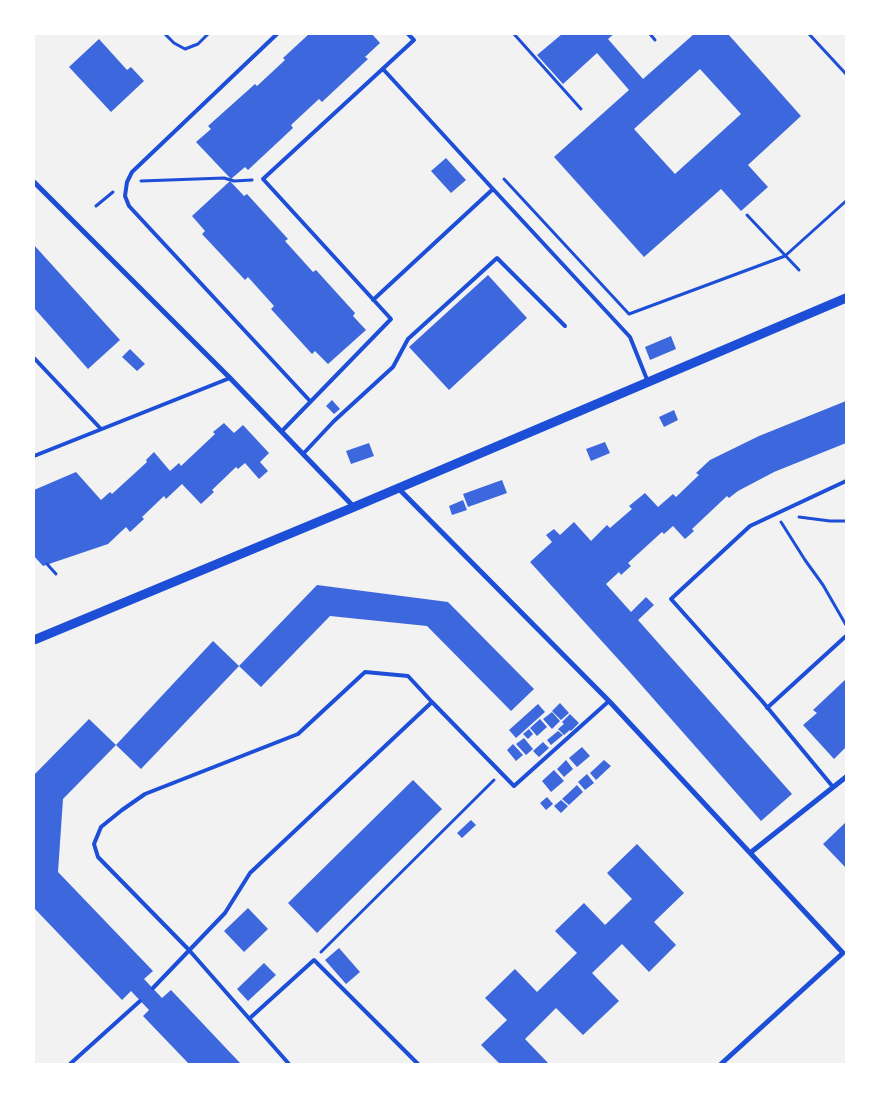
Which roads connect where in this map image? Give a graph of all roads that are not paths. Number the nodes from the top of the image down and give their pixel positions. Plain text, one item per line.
1 (277, 34) edge
2 (408, 34) edge
3 (383, 69) junction
4 (34, 182) edge
5 (494, 189) junction
6 (846, 298) edge
7 (373, 300) junction
8 (565, 326) dead end
9 (34, 358) edge
10 (230, 378) junction
11 (648, 382) junction
12 (310, 400) junction
13 (101, 429) junction
14 (282, 431) junction
15 (303, 454) junction
16 (34, 456) edge
17 (846, 481) edge
18 (398, 488) junction
19 (354, 507) junction
20 (846, 636) edge
21 (34, 640) edge
22 (608, 701) junction
23 (432, 702) junction
24 (767, 708) junction
25 (846, 777) edge
26 (833, 787) junction
27 (750, 853) junction
28 (189, 950) junction
29 (153, 988) dead end
30 (140, 1000) dead end
31 (250, 1018) junction
32 (70, 1064) edge
33 (289, 1064) edge
34 (418, 1064) edge
35 (721, 1064) edge

1 - 12 lane
2 - 3 lane
3 - 5 lane
3 - 7 lane
4 - 10 street
5 - 7 lane
5 - 11 lane
6 - 11 street
7 - 12 lane
8 - 15 lane
9 - 13 lane
10 - 13 lane
10 - 14 street
11 - 18 street
12 - 14 lane
13 - 16 lane
14 - 15 street
15 - 19 street
17 - 24 lane
18 - 19 street
18 - 22 street
19 - 21 street
20 - 24 lane
22 - 23 lane
22 - 27 street
23 - 28 lane
23 - 28 lane
24 - 26 lane
25 - 26 street
26 - 27 street
27 - 35 street
28 - 29 lane
28 - 31 lane
30 - 32 lane
31 - 33 lane
31 - 34 lane

